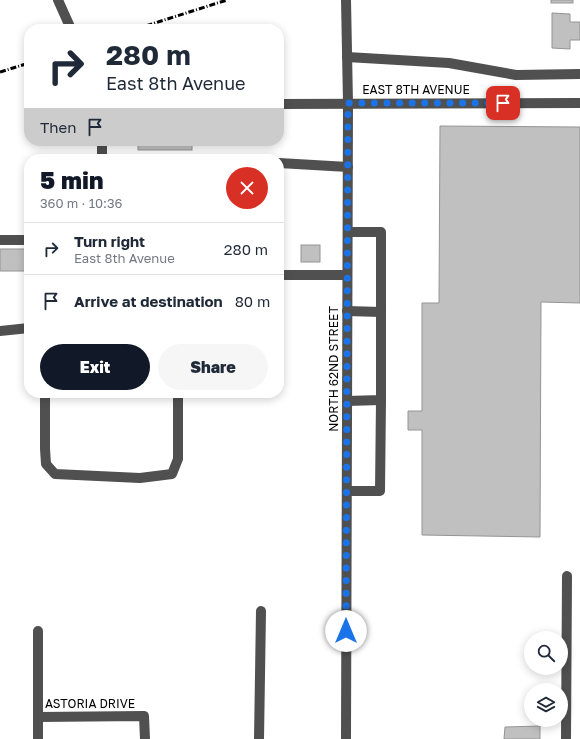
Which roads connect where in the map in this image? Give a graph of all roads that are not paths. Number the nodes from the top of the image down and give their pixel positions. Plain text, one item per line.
1 (58, 0) edge
2 (346, 0) edge
3 (69, 24) edge
4 (347, 56) junction
5 (580, 74) edge
6 (348, 103) junction
7 (580, 103) edge
8 (284, 104) edge
9 (284, 163) edge
10 (348, 167) junction
11 (348, 232) junction
12 (0, 240) edge
13 (24, 240) edge
14 (347, 275) junction
15 (284, 276) edge
16 (347, 312) junction
17 (381, 312) junction
18 (24, 328) edge
19 (0, 330) edge
20 (45, 398) edge
21 (178, 398) edge
22 (381, 400) junction
23 (347, 401) junction
24 (347, 491) junction
25 (567, 576) dead end
26 (261, 611) dead end
27 (38, 631) dead end
28 (38, 717) junction
29 (38, 739) edge
30 (145, 739) edge
31 (259, 739) edge
32 (346, 739) edge
33 (566, 739) edge

1 - 3 street
2 - 4 street, NORTH 62ND STREET
4 - 5 street
4 - 6 street, NORTH 62ND STREET
6 - 7 street, EAST 8TH AVENUE
6 - 8 street, EAST 8TH AVENUE
6 - 10 street, NORTH 62ND STREET
9 - 10 street
10 - 11 street, NORTH 62ND STREET
11 - 14 street, NORTH 62ND STREET
11 - 17 street
12 - 13 street
14 - 15 street
14 - 16 street, NORTH 62ND STREET
16 - 17 street
16 - 23 street, NORTH 62ND STREET
17 - 22 street
18 - 19 street
20 - 21 street
22 - 23 street
22 - 24 street
23 - 24 street, NORTH 62ND STREET
24 - 32 street, NORTH 62ND STREET
25 - 33 street
26 - 31 street
27 - 28 street
28 - 29 street
28 - 30 street, ASTORIA DRIVE

